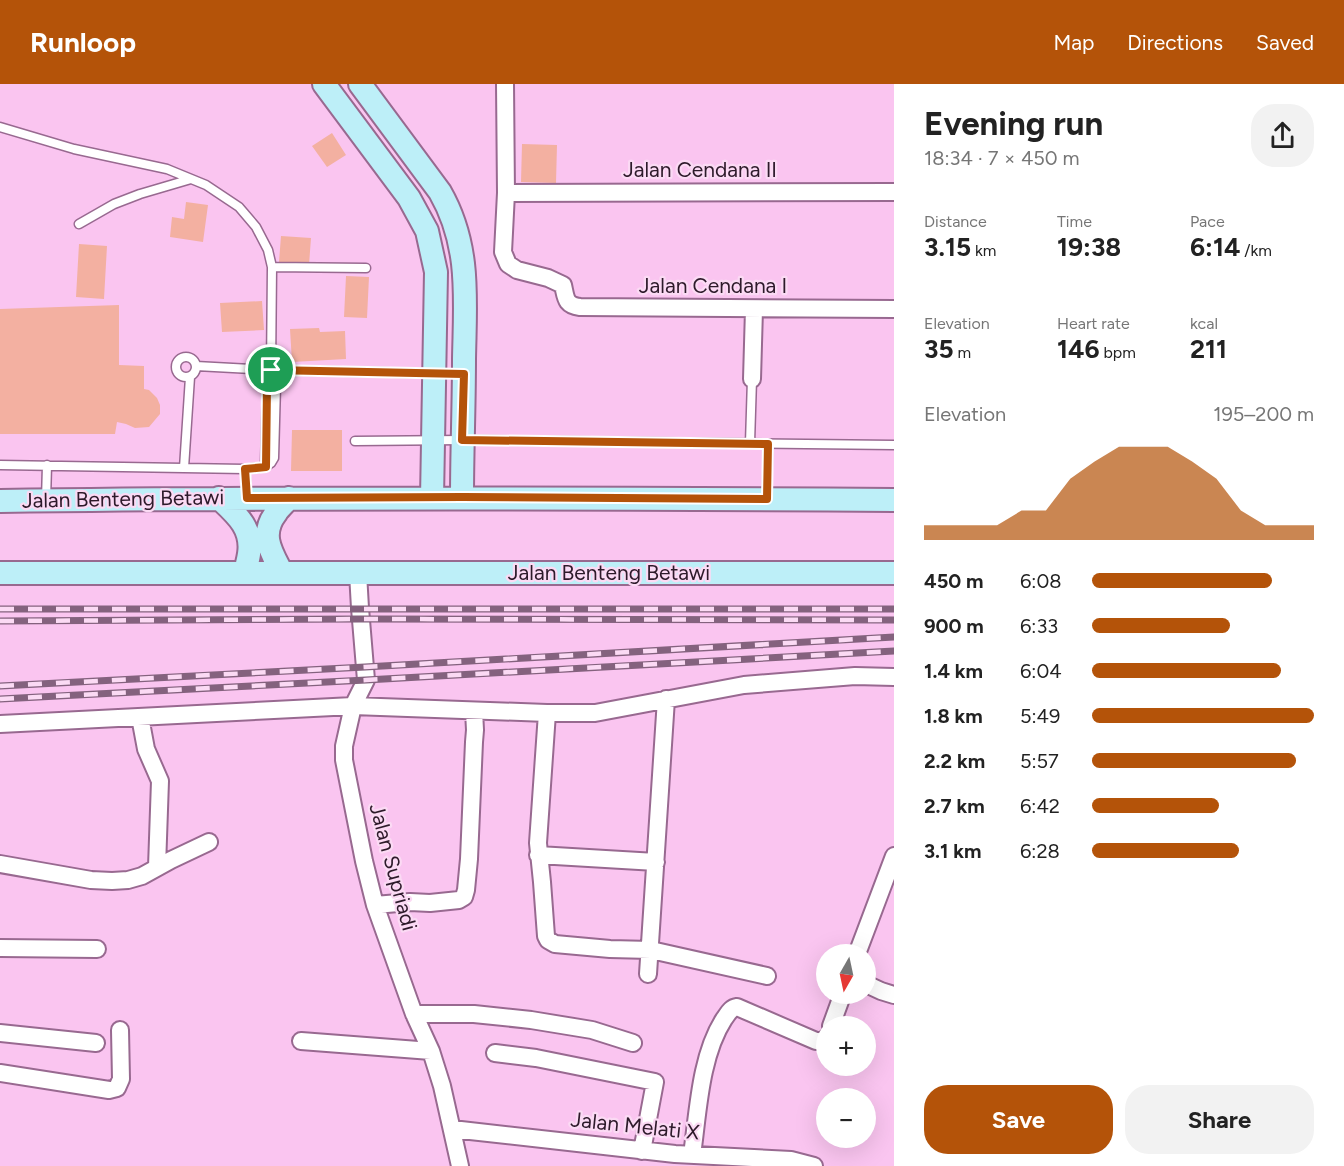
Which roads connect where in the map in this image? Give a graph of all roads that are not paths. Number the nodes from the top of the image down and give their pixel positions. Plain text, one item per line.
1 (324, 84) edge
2 (360, 84) edge
3 (505, 84) edge
4 (0, 127) edge
5 (191, 179) junction
6 (894, 192) edge
7 (506, 193) junction
8 (79, 224) dead end
9 (272, 267) junction
10 (366, 268) dead end
11 (754, 309) junction
12 (894, 309) edge
13 (196, 366) junction
14 (271, 370) junction
15 (434, 373) junction
16 (464, 374) junction
17 (189, 377) junction
18 (752, 379) joint
19 (433, 416) junction
20 (463, 416) junction
21 (432, 440) junction
22 (462, 440) junction
23 (355, 441) dead end
24 (750, 443) junction
25 (768, 444) junction
26 (894, 445) edge
27 (0, 465) edge
28 (47, 465) junction
29 (184, 468) junction
30 (245, 469) junction
31 (462, 497) junction
32 (219, 498) junction
33 (247, 498) junction
34 (289, 498) junction
35 (432, 498) junction
36 (767, 499) junction
37 (46, 500) junction
38 (894, 500) edge
39 (0, 501) edge
40 (0, 573) edge
41 (245, 573) junction
42 (282, 573) junction
43 (358, 573) junction
44 (894, 573) edge
45 (894, 677) edge
46 (666, 699) junction
47 (353, 706) junction
48 (474, 711) junction
49 (546, 713) junction
50 (140, 717) junction
51 (0, 724) edge
52 (209, 843) dead end
53 (538, 855) junction
54 (894, 856) edge
55 (656, 862) junction
56 (0, 864) edge
57 (158, 867) junction
58 (375, 905) junction
59 (861, 944) edge
60 (0, 948) edge
61 (97, 949) dead end
62 (651, 950) junction
63 (648, 974) dead end
64 (766, 976) dead end
65 (876, 989) edge
66 (894, 995) edge
67 (414, 1014) junction
68 (120, 1030) dead end
69 (0, 1033) edge
70 (301, 1041) dead end
71 (816, 1041) edge
72 (96, 1043) dead end
73 (633, 1043) dead end
74 (431, 1051) junction
75 (495, 1053) dead end
76 (0, 1073) edge
77 (452, 1129) junction
78 (642, 1151) junction
79 (692, 1155) junction
80 (460, 1166) edge
81 (814, 1166) edge

1 - 15 main road
2 - 16 main road
3 - 7 street
4 - 5 lane
5 - 8 lane
5 - 9 lane
6 - 7 street, Jalan Cendana II
7 - 11 street, Jalan Cendana I
9 - 10 lane
9 - 14 lane
11 - 12 street, Jalan Cendana I
11 - 18 street
13 - 14 lane
13 - 17 lane
13 - 17 lane
14 - 15 lane
14 - 30 lane, Jalan Benteng Betawi
15 - 16 lane
15 - 19 main road
16 - 20 main road
17 - 29 lane
18 - 24 lane
19 - 20 main road
19 - 21 main road
20 - 22 main road
21 - 22 lane
21 - 23 lane
21 - 35 main road
22 - 24 lane
22 - 31 main road
24 - 25 lane
25 - 26 lane
25 - 36 lane
27 - 28 lane, Jalan Benteng Betawi
28 - 29 lane, Jalan Benteng Betawi
28 - 37 lane
29 - 30 lane, Jalan Benteng Betawi
30 - 33 lane
31 - 35 main road, Jalan Benteng Betawi
31 - 36 main road, Jalan Benteng Betawi
32 - 33 main road, Jalan Benteng Betawi
32 - 37 main road, Jalan Benteng Betawi
32 - 41 main road
33 - 34 main road, Jalan Benteng Betawi
34 - 35 main road, Jalan Benteng Betawi
34 - 42 main road
36 - 38 main road, Jalan Benteng Betawi
37 - 39 main road, Jalan Benteng Betawi
40 - 41 main road, Jalan Benteng Betawi
41 - 42 main road, Jalan Benteng Betawi
42 - 43 main road, Jalan Benteng Betawi
43 - 44 main road, Jalan Benteng Betawi
43 - 47 street, Jalan Supriadi
45 - 46 street
46 - 49 street
46 - 55 street
47 - 48 street
47 - 50 street
47 - 58 street, Jalan Supriadi
48 - 49 street
48 - 58 street
49 - 53 street
50 - 51 street
50 - 57 street
52 - 57 street
53 - 55 street
53 - 62 street
54 - 59 street
55 - 62 street
56 - 57 street
58 - 67 street, Jalan Supriadi
60 - 61 street
62 - 63 street
62 - 64 street
65 - 66 street
67 - 73 street
67 - 74 street, Jalan Supriadi
68 - 76 street
69 - 72 street
70 - 74 street
71 - 79 street
74 - 77 street, Jalan Supriadi
75 - 78 street
77 - 78 street, Jalan Melati X
77 - 80 street, Jalan Supriadi
78 - 79 street, Jalan Melati X
79 - 81 street, Jalan Melati X

